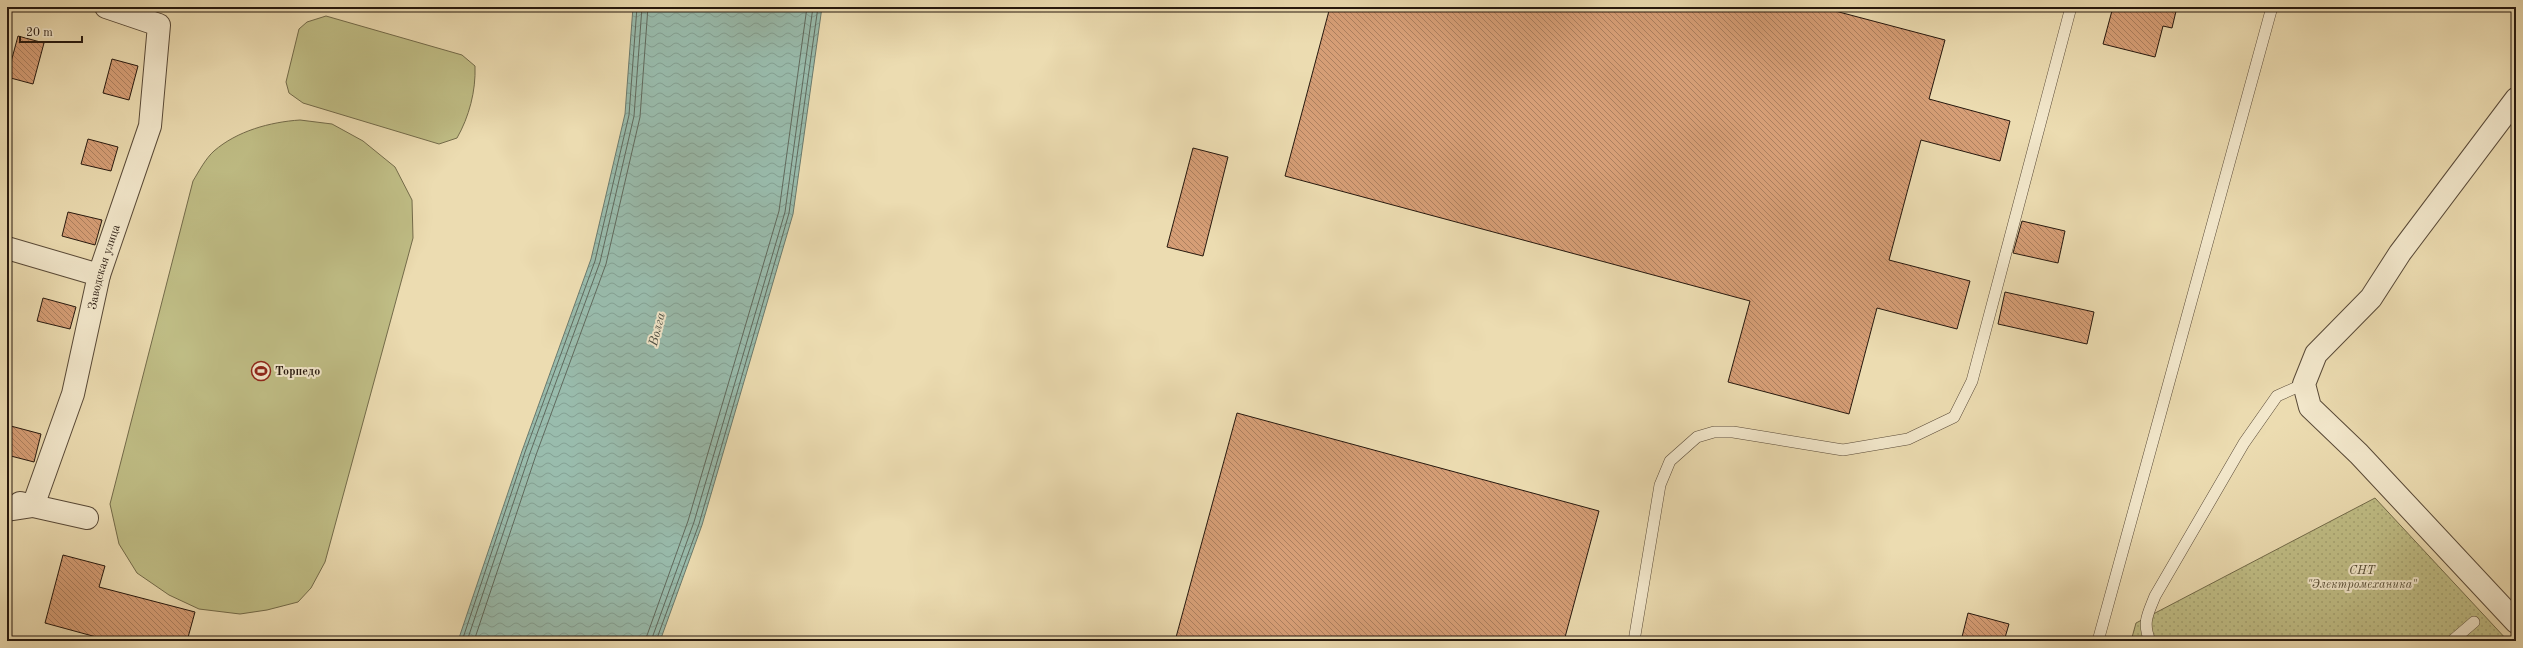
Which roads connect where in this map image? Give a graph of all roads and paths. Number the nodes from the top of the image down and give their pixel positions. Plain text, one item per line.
1 (106, 7) edge
2 (2071, 7) edge
3 (2272, 7) edge
4 (2516, 99) edge
5 (7, 248) edge
6 (99, 275) junction
7 (2304, 384) junction
8 (7, 499) edge
9 (33, 506) junction
10 (7, 510) edge
11 (87, 518) dead end
12 (2474, 622) dead end
13 (2516, 622) edge
14 (1634, 641) edge
15 (2098, 641) edge
16 (2150, 641) edge
17 (2452, 641) edge

1 - 6 street, Заводская улица
2 - 14 lane
3 - 15 lane
4 - 7 street
5 - 6 street
6 - 9 street, Заводская улица
7 - 13 street
7 - 16 lane
8 - 9 street
9 - 10 street
9 - 11 street
12 - 17 lane

